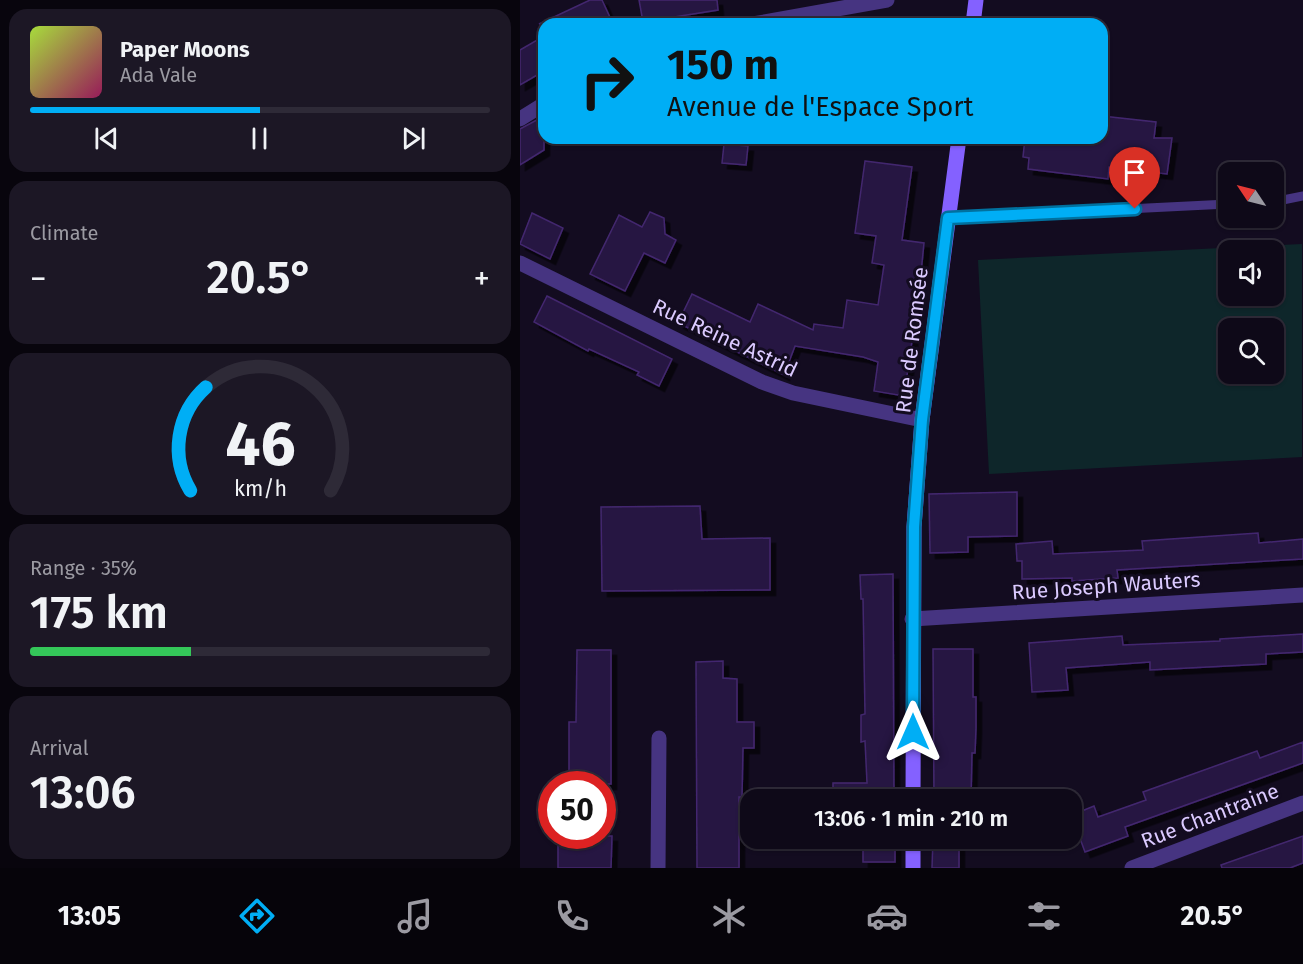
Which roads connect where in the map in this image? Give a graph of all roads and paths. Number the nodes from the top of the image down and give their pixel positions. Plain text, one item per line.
1 (887, 0) edge
2 (976, 0) edge
3 (786, 18) edge
4 (974, 18) edge
5 (538, 108) edge
6 (520, 119) edge
7 (958, 144) edge
8 (1303, 195) edge
9 (1284, 199) edge
10 (1218, 204) edge
11 (948, 218) junction
12 (520, 263) edge
13 (922, 420) junction
14 (1303, 595) edge
15 (912, 619) junction
16 (660, 738) dead end
17 (913, 789) edge
18 (1303, 803) edge
19 (913, 849) edge
20 (658, 868) edge
21 (913, 868) edge
22 (1132, 868) edge

1 - 3 street
2 - 4 main road
5 - 6 street
7 - 11 main road, Rue de Romsée
8 - 9 lane
10 - 11 lane
11 - 13 main road, Rue de Romsée
12 - 13 street, Rue Reine Astrid
13 - 15 main road, Rue de Romsée
14 - 15 street, Rue Joseph Wauters
15 - 17 main road, Rue de Romsée
16 - 20 street
18 - 22 street, Rue Chantraine
19 - 21 main road

